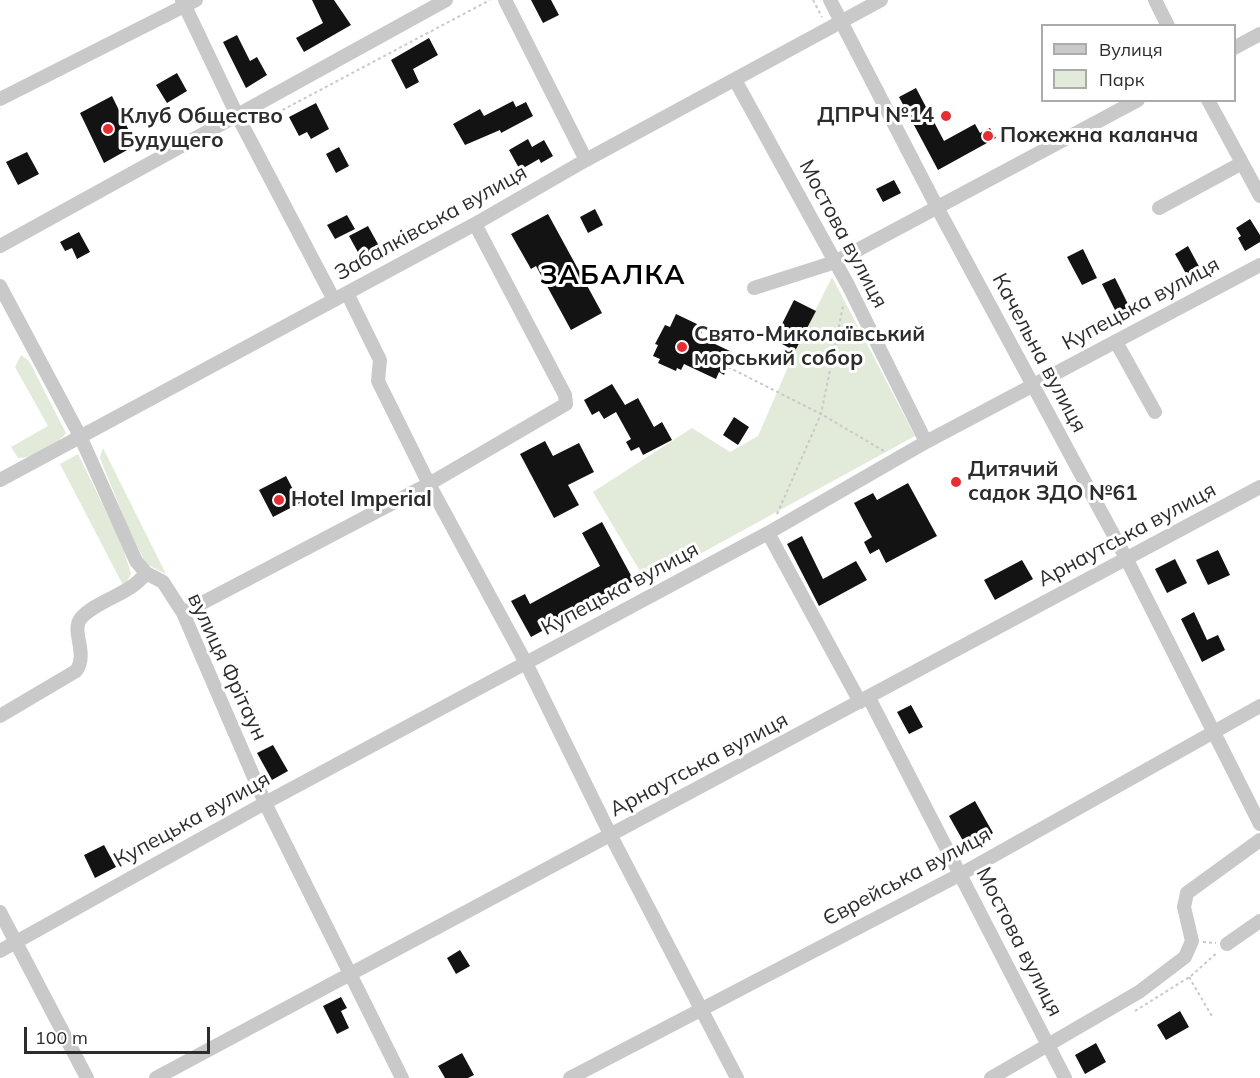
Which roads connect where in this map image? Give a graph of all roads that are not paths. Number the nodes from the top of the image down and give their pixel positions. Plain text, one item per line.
1 (446, 0) edge
2 (505, 0) edge
3 (830, 0) edge
4 (881, 0) edge
5 (1155, 0) edge
6 (187, 2) edge
7 (842, 23) junction
8 (1167, 24) edge
9 (1260, 34) edge
10 (1236, 47) edge
11 (735, 80) junction
12 (0, 99) edge
13 (1134, 102) edge
14 (1209, 102) edge
15 (237, 115) junction
16 (586, 160) junction
17 (1242, 163) junction
18 (1260, 196) edge
19 (1159, 208) dead end
20 (938, 209) junction
21 (475, 224) junction
22 (0, 246) edge
23 (835, 262) junction
24 (1260, 265) edge
25 (0, 286) edge
26 (754, 288) dead end
27 (347, 293) junction
28 (334, 300) junction
29 (1116, 342) junction
30 (1033, 385) junction
31 (1155, 412) dead end
32 (80, 436) junction
33 (926, 442) junction
34 (0, 480) edge
35 (429, 484) junction
36 (1260, 488) edge
37 (768, 533) junction
38 (1126, 558) junction
39 (146, 573) junction
40 (183, 614) junction
41 (526, 663) junction
42 (865, 700) junction
43 (1260, 706) edge
44 (0, 716) edge
45 (1213, 731) junction
46 (265, 803) junction
47 (1260, 824) edge
48 (611, 836) junction
49 (1260, 840) edge
50 (961, 874) junction
51 (0, 912) edge
52 (1260, 921) edge
53 (16, 942) junction
54 (1227, 944) road end
55 (0, 951) edge
56 (350, 975) junction
57 (700, 1010) junction
58 (1047, 1046) junction
59 (87, 1078) edge
60 (156, 1078) edge
61 (402, 1078) edge
62 (570, 1078) edge
63 (737, 1078) edge
64 (991, 1078) edge
65 (1065, 1078) edge

1 - 15 street
2 - 16 street
3 - 7 street, Качельна вулиця
4 - 7 street, Забалківська вулиця
5 - 8 street
6 - 12 street
6 - 15 street
7 - 11 street, Забалківська вулиця
7 - 20 street, Качельна вулиця
9 - 10 street
11 - 16 street, Забалківська вулиця
11 - 23 street, Мостова вулиця
13 - 20 street
14 - 17 street
15 - 22 street
15 - 28 street
16 - 21 street, Забалківська вулиця
17 - 18 street
17 - 19 street
20 - 23 street
20 - 30 street, Качельна вулиця
21 - 27 street, Забалківська вулиця
21 - 35 street
23 - 26 street
23 - 33 street, Мостова вулиця
24 - 29 street, Купецька вулиця
25 - 32 street, вулиця Фрітаун
27 - 28 street, Забалківська вулиця
27 - 35 street
28 - 32 street, Забалківська вулиця
29 - 30 street, Купецька вулиця
29 - 31 street
30 - 33 street, Купецька вулиця
30 - 38 street, Качельна вулиця
32 - 34 street, Забалківська вулиця
32 - 39 street, вулиця Фрітаун
33 - 37 street, Купецька вулиця
35 - 40 street
35 - 41 street
36 - 38 street, Арнаутська вулиця
37 - 41 street, Купецька вулиця
37 - 42 street, Мостова вулиця
38 - 42 street, Арнаутська вулиця
38 - 45 street, Качельна вулиця
39 - 40 street, вулиця Фрітаун
39 - 44 street
40 - 46 street, вулиця Фрітаун
41 - 46 street, Купецька вулиця
41 - 48 street
42 - 48 street, Арнаутська вулиця
42 - 50 street, Мостова вулиця
43 - 45 street, Єврейська вулиця
45 - 47 street, Качельна вулиця
45 - 50 street, Єврейська вулиця
46 - 53 street, Купецька вулиця
46 - 56 street, вулиця Фрітаун
48 - 56 street, Арнаутська вулиця
48 - 57 street
49 - 58 street
50 - 57 street, Єврейська вулиця
50 - 58 street, Мостова вулиця
51 - 53 street
52 - 54 street
53 - 55 street, Купецька вулиця
53 - 59 street
56 - 60 street, Арнаутська вулиця
56 - 61 street, вулиця Фрітаун
57 - 62 street, Єврейська вулиця
57 - 63 street
58 - 64 street
58 - 65 street, Мостова вулиця

